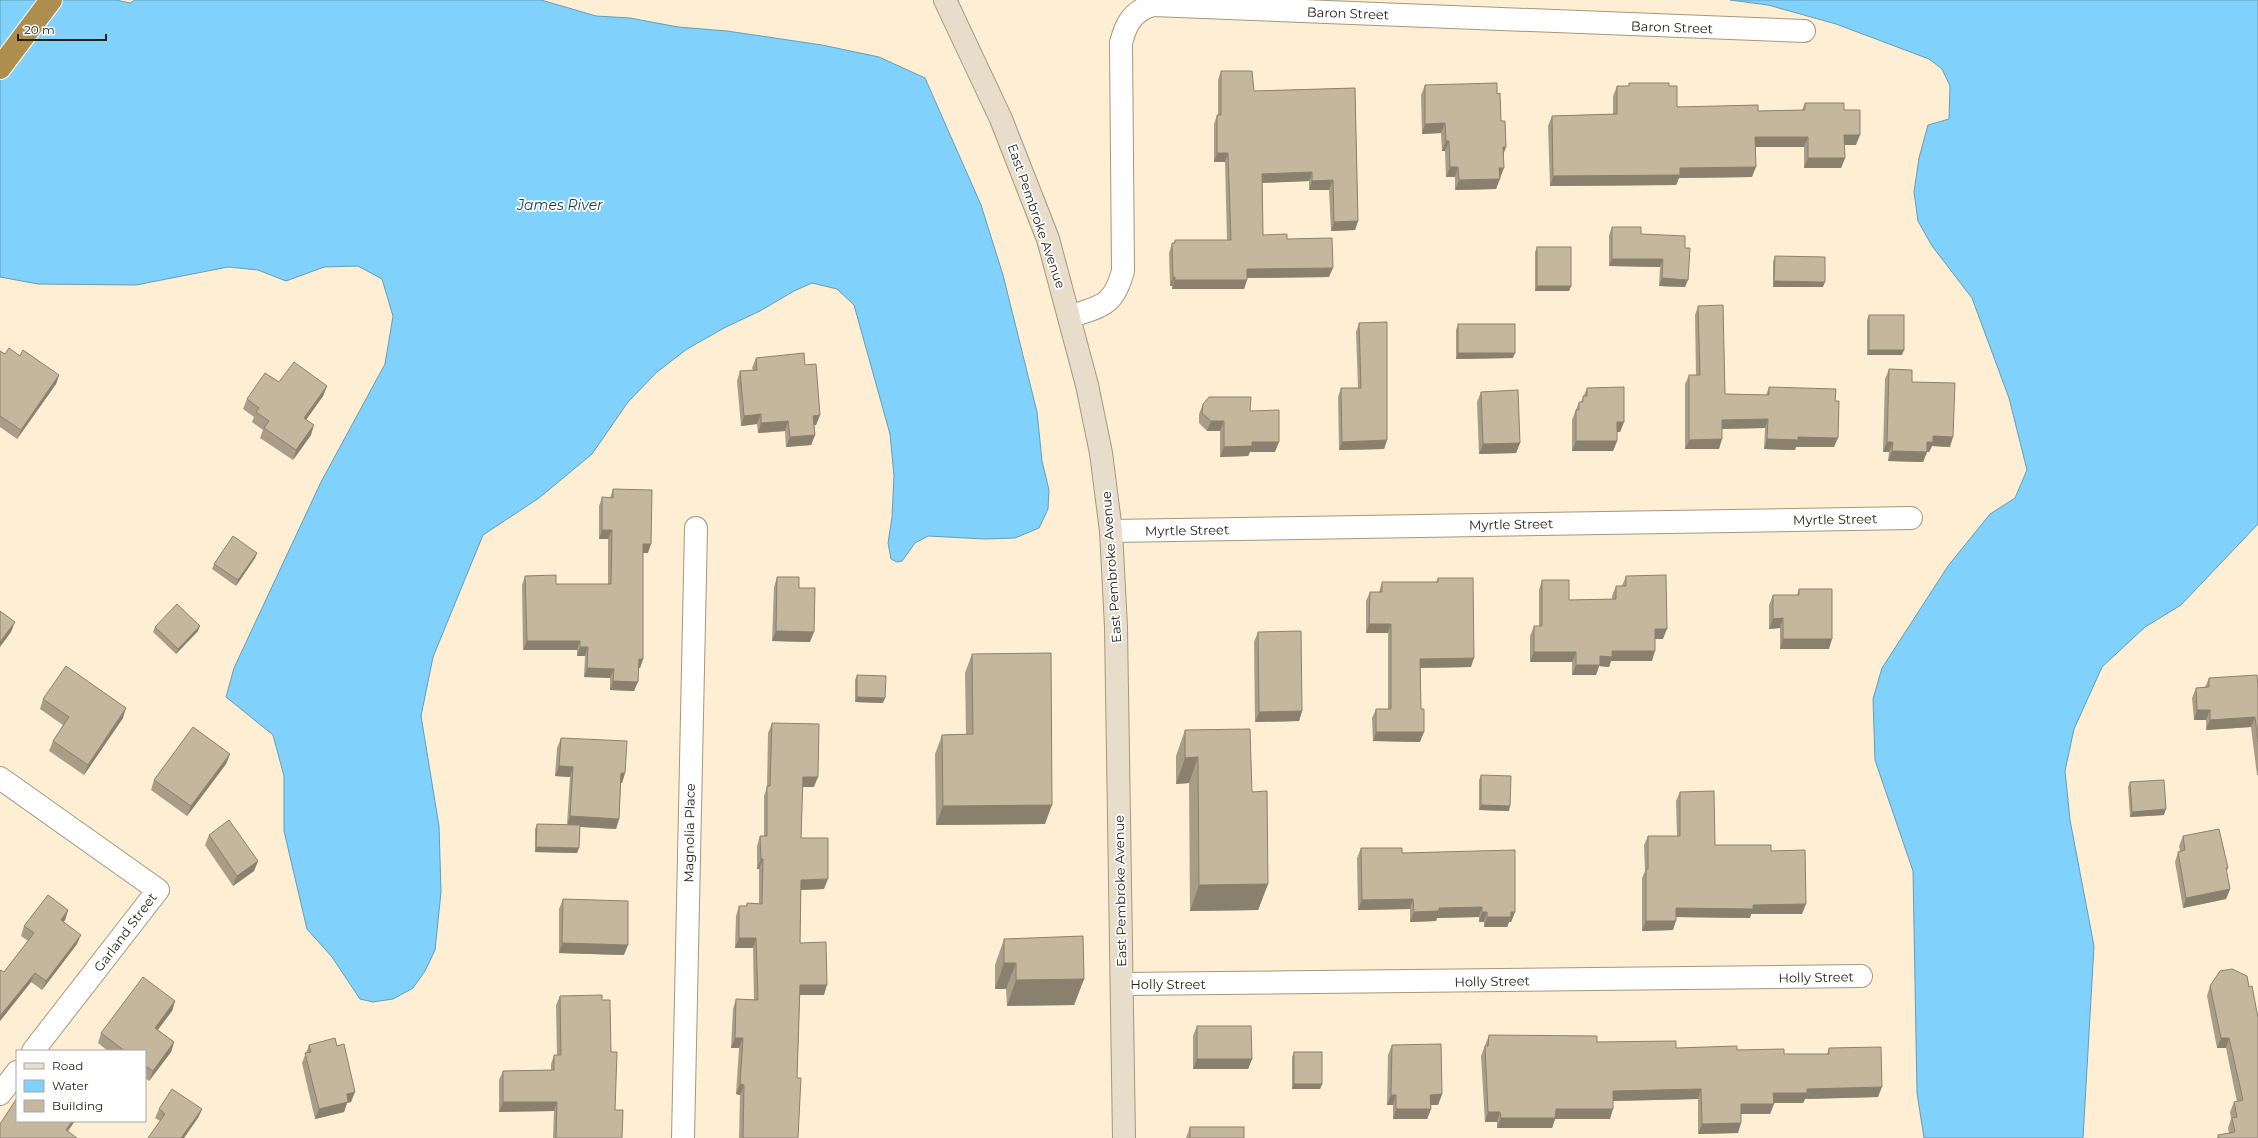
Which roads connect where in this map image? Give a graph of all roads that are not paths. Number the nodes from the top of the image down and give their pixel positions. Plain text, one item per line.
1 (51, 0) edge
2 (945, 0) edge
3 (1804, 31) dead end
4 (0, 68) edge
5 (1070, 317) junction
6 (1911, 518) dead end
7 (696, 528) dead end
8 (1111, 531) junction
9 (0, 778) edge
10 (1861, 976) dead end
11 (1122, 984) junction
12 (35, 1050) edge
13 (16, 1073) edge
14 (0, 1094) edge
15 (683, 1138) edge
16 (1124, 1138) edge

1 - 4 highway
2 - 5 main road, East Pembroke Avenue
3 - 5 street, Baron Street
5 - 8 main road, East Pembroke Avenue
6 - 8 street, Myrtle Street
7 - 15 street, Magnolia Place
8 - 11 main road, East Pembroke Avenue
9 - 12 street, Garland Street
10 - 11 street, Holly Street
11 - 16 main road, East Pembroke Avenue
13 - 14 street

